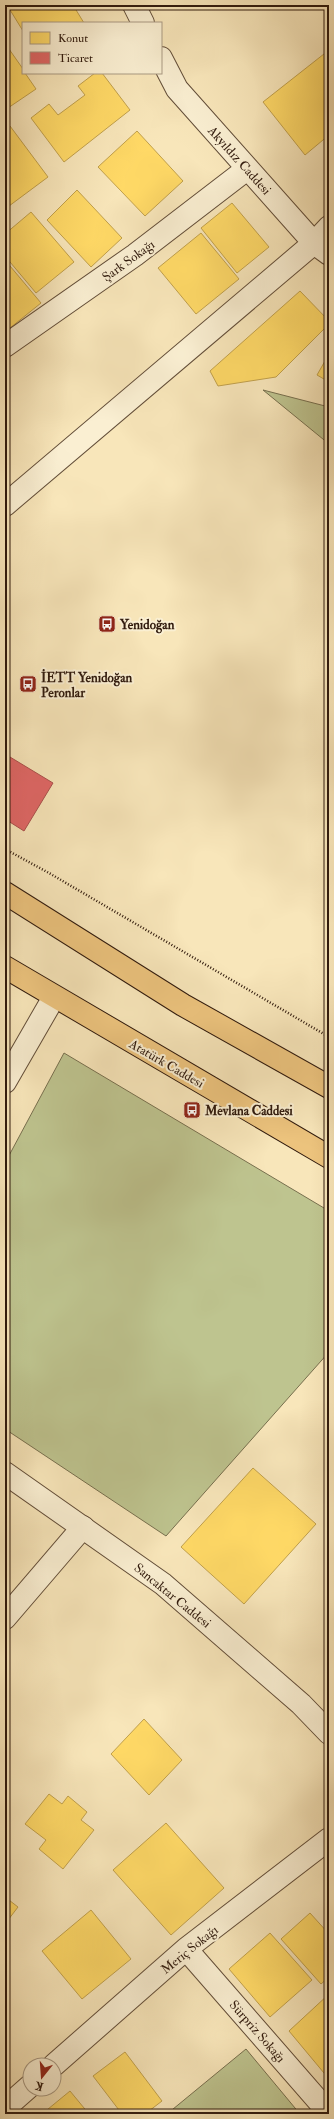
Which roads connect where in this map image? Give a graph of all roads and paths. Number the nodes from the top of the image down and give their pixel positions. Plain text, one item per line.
1 (134, 5) edge
2 (142, 22) edge
3 (162, 60) edge
4 (247, 169) junction
5 (329, 227) edge
6 (322, 248) edge
7 (5, 346) edge
8 (5, 506) edge
9 (5, 849) edge
10 (5, 893) edge
11 (5, 967) edge
12 (54, 997) junction
13 (329, 1037) edge
14 (5, 1082) edge
15 (329, 1087) edge
16 (329, 1157) edge
17 (5, 1473) edge
18 (83, 1527) junction
19 (5, 1618) edge
20 (329, 1733) edge
21 (329, 1839) edge
22 (186, 1949) junction
23 (62, 2058) edge
24 (22, 2093) edge
25 (5, 2108) edge
26 (329, 2113) edge

1 - 2 street
3 - 4 street, Akyıldız Caddesi
4 - 6 street, Akyıldız Caddesi
4 - 7 street, Şark Sokağı
5 - 6 street
6 - 8 street
9 - 13 path
10 - 15 main road
11 - 12 main road, Atatürk Caddesi
12 - 14 street
12 - 16 main road, Atatürk Caddesi
17 - 18 street, Sancaktar Caddesi
18 - 19 street
18 - 20 street, Sancaktar Caddesi
21 - 22 street, Meriç Sokağı
22 - 23 street, Meriç Sokağı
22 - 26 street, Sürpriz Sokağı
24 - 25 street

